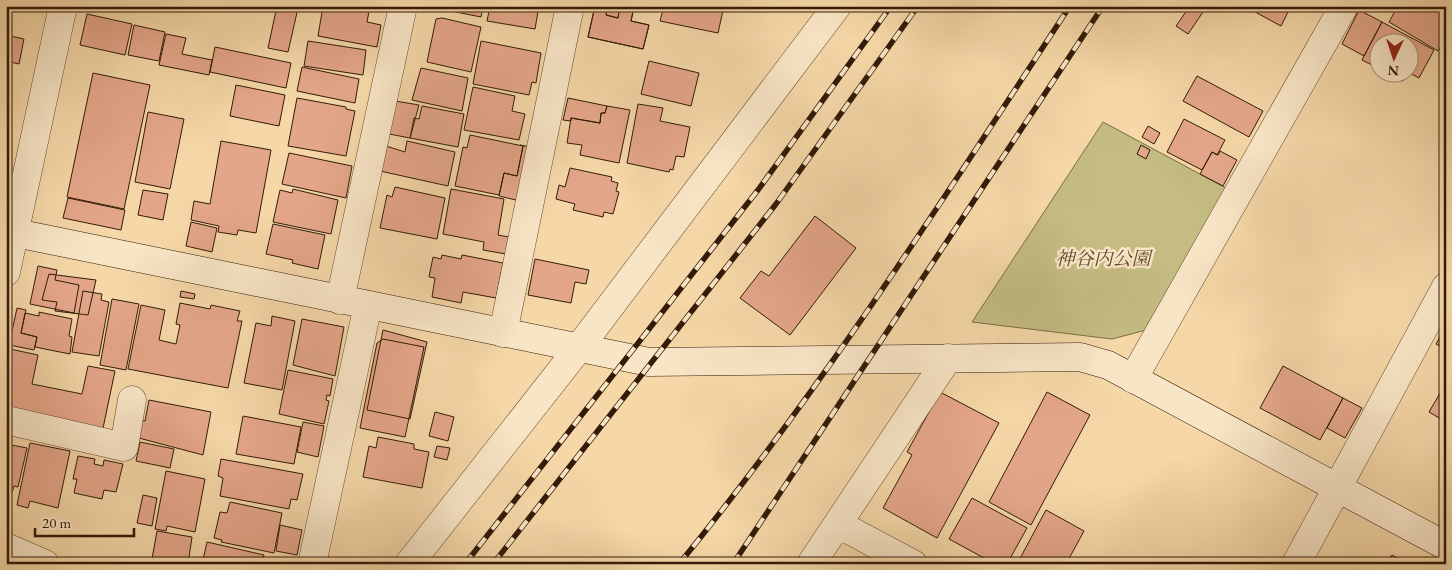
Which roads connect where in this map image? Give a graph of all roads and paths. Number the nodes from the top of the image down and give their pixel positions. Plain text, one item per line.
1 (63, 6) edge
2 (403, 6) edge
3 (570, 6) edge
4 (836, 6) edge
5 (1344, 6) edge
6 (10, 232) edge
7 (6, 272) edge
8 (1446, 287) edge
9 (340, 300) junction
10 (368, 306) junction
11 (503, 333) junction
12 (578, 349) junction
13 (948, 358) junction
14 (1133, 379) junction
15 (132, 400) dead end
16 (6, 420) edge
17 (1336, 488) junction
18 (838, 524) junction
19 (1446, 546) edge
20 (6, 547) edge
21 (45, 564) edge
22 (312, 564) edge
23 (409, 564) edge
24 (811, 564) edge
25 (913, 564) edge
26 (1296, 564) edge

1 - 6 street
2 - 9 street
3 - 11 street
4 - 12 street
5 - 14 street
6 - 7 street
6 - 9 street
8 - 17 street
9 - 10 street
10 - 11 street
10 - 22 street
11 - 12 street
12 - 13 street
12 - 23 street
13 - 14 street
13 - 18 street
14 - 17 street
15 - 16 street
17 - 19 street
17 - 26 street
18 - 24 street
18 - 25 street
20 - 21 street

